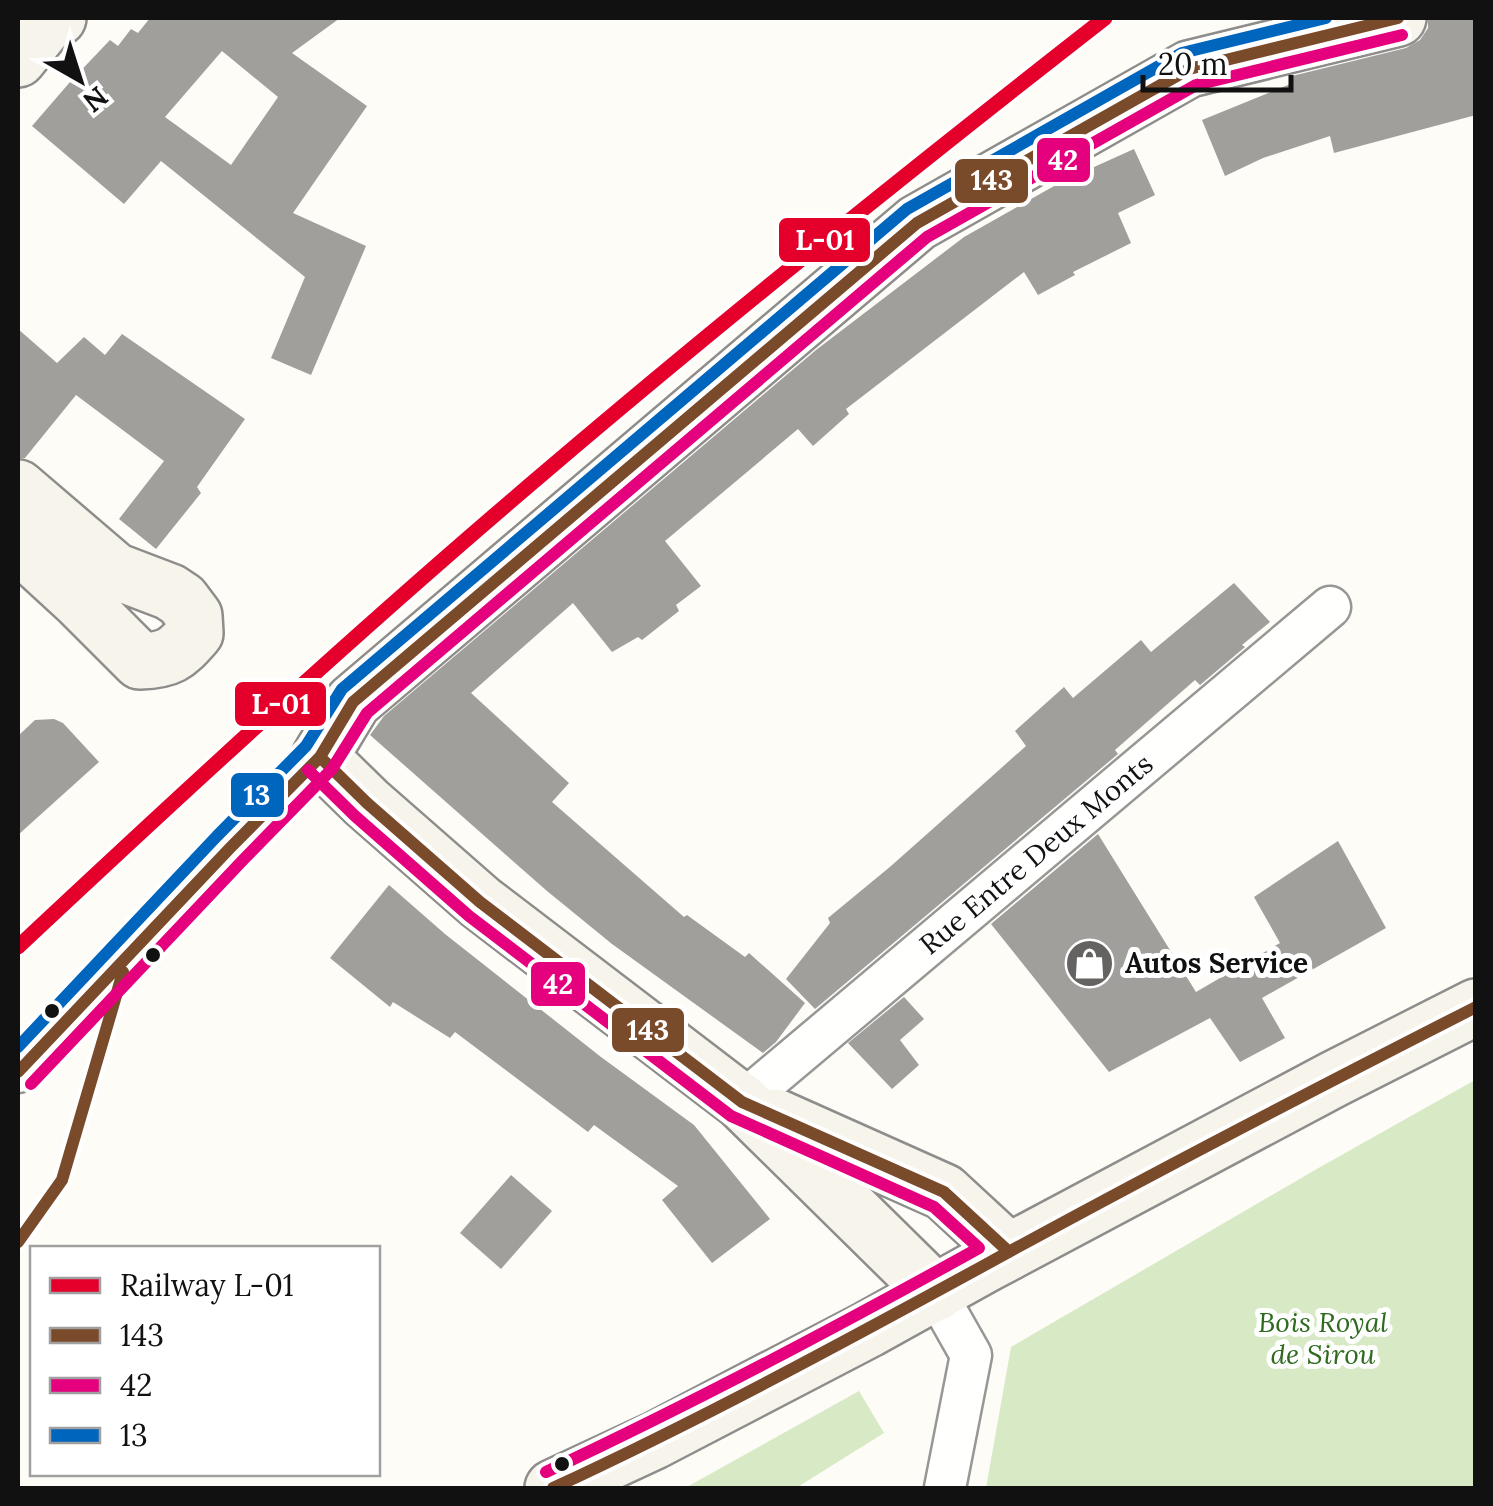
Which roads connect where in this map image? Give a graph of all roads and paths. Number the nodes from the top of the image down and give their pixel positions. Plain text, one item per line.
1 (58, 18) edge
2 (1398, 18) edge
3 (18, 59) edge
4 (18, 488) edge
5 (18, 544) edge
6 (1330, 607) dead end
7 (320, 757) junction
8 (1476, 1008) edge
9 (18, 1072) edge
10 (742, 1102) junction
11 (1009, 1252) junction
12 (936, 1293) junction
13 (553, 1488) edge
14 (945, 1488) edge

1 - 3 street
2 - 7 street
4 - 5 street
6 - 10 street, Rue Entre Deux Monts
7 - 9 street
7 - 10 street
8 - 11 street
10 - 11 street
10 - 12 street
11 - 12 street
12 - 13 street
12 - 14 street

